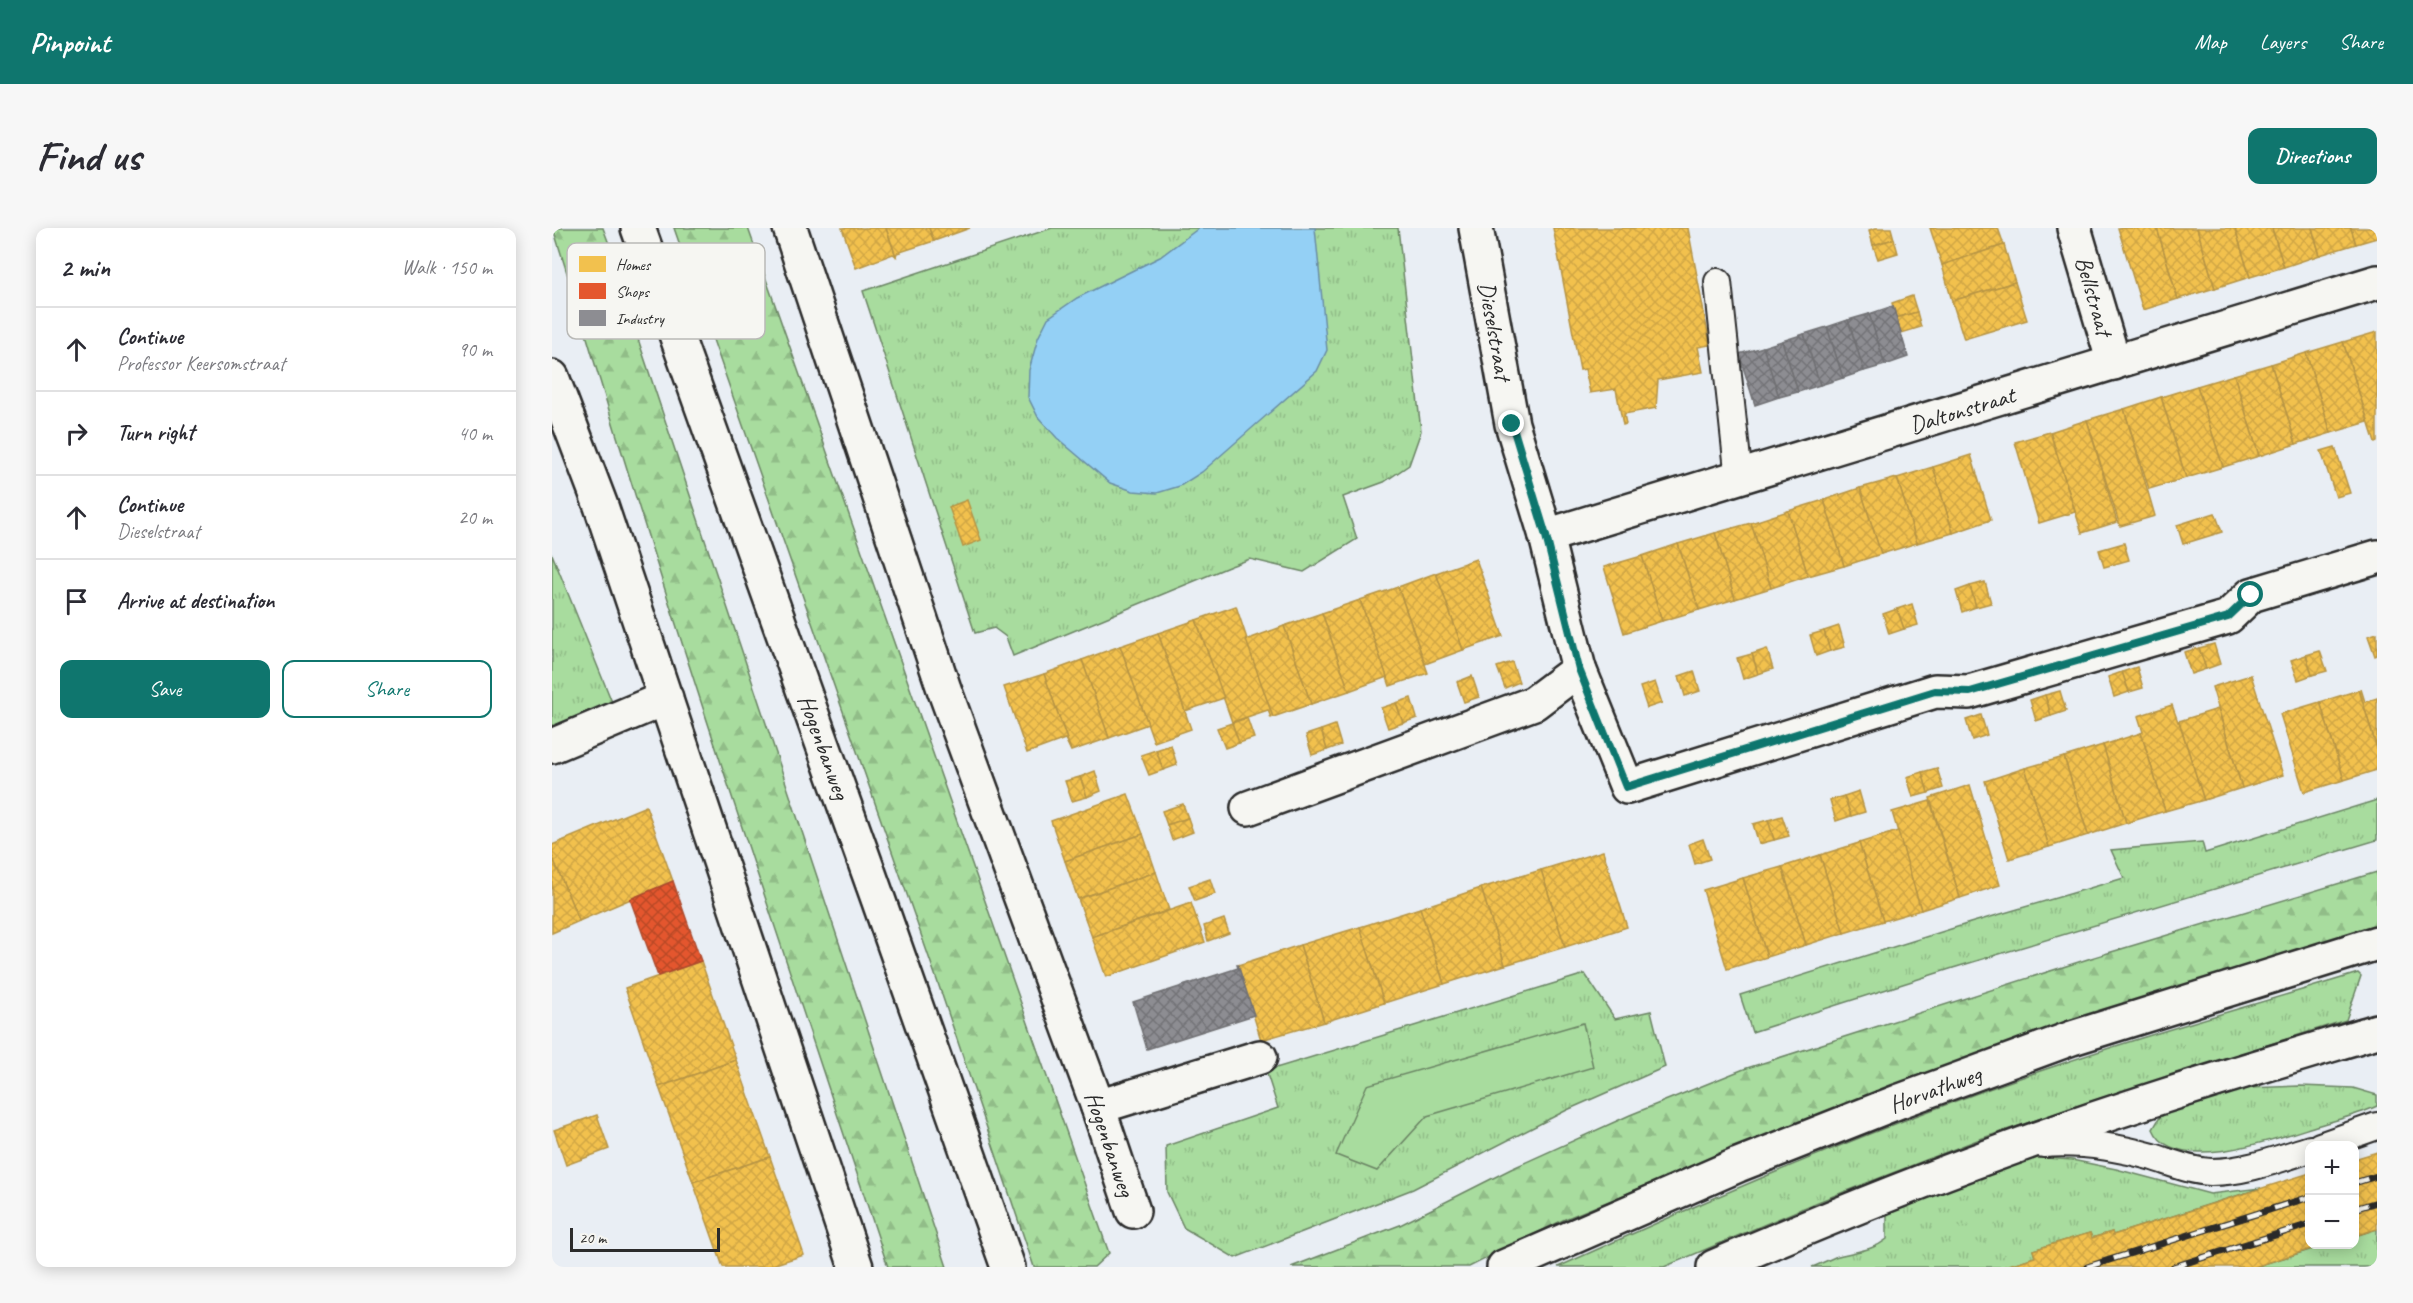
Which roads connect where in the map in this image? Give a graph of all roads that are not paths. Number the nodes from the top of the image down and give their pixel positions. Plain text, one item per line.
1 (638, 228) edge
2 (789, 228) edge
3 (1476, 228) edge
4 (2074, 228) edge
5 (643, 243) edge
6 (1718, 282) dead end
7 (2377, 282) edge
8 (678, 339) edge
9 (2114, 363) junction
10 (552, 377) edge
11 (1739, 478) junction
12 (1546, 536) junction
13 (2377, 557) edge
14 (1579, 669) junction
15 (666, 698) junction
16 (552, 746) edge
17 (1248, 808) dead end
18 (2377, 943) edge
19 (2377, 1031) edge
20 (1260, 1057) dead end
21 (1098, 1107) junction
22 (2377, 1126) edge
23 (2334, 1141) edge
24 (2001, 1151) junction
25 (2305, 1151) edge
26 (1133, 1211) dead end
27 (856, 1267) edge
28 (1008, 1267) edge
29 (1504, 1267) edge
30 (1714, 1267) edge

1 - 5 street, Hogenbanweg
2 - 21 street, Hogenbanweg
3 - 12 street, Dieselstraat
4 - 9 street, Bellstraat
6 - 11 lane
7 - 9 street, Daltonstraat
8 - 28 street, Hogenbanweg
9 - 11 street, Daltonstraat
10 - 15 street
11 - 12 street, Daltonstraat
12 - 14 street, Dieselstraat
13 - 14 street, Dieselstraat
14 - 17 street
15 - 16 street
15 - 27 street
18 - 29 street, Horvathweg
19 - 24 street
20 - 21 street
21 - 26 street, Hogenbanweg
22 - 23 lane
24 - 25 lane
24 - 30 street

